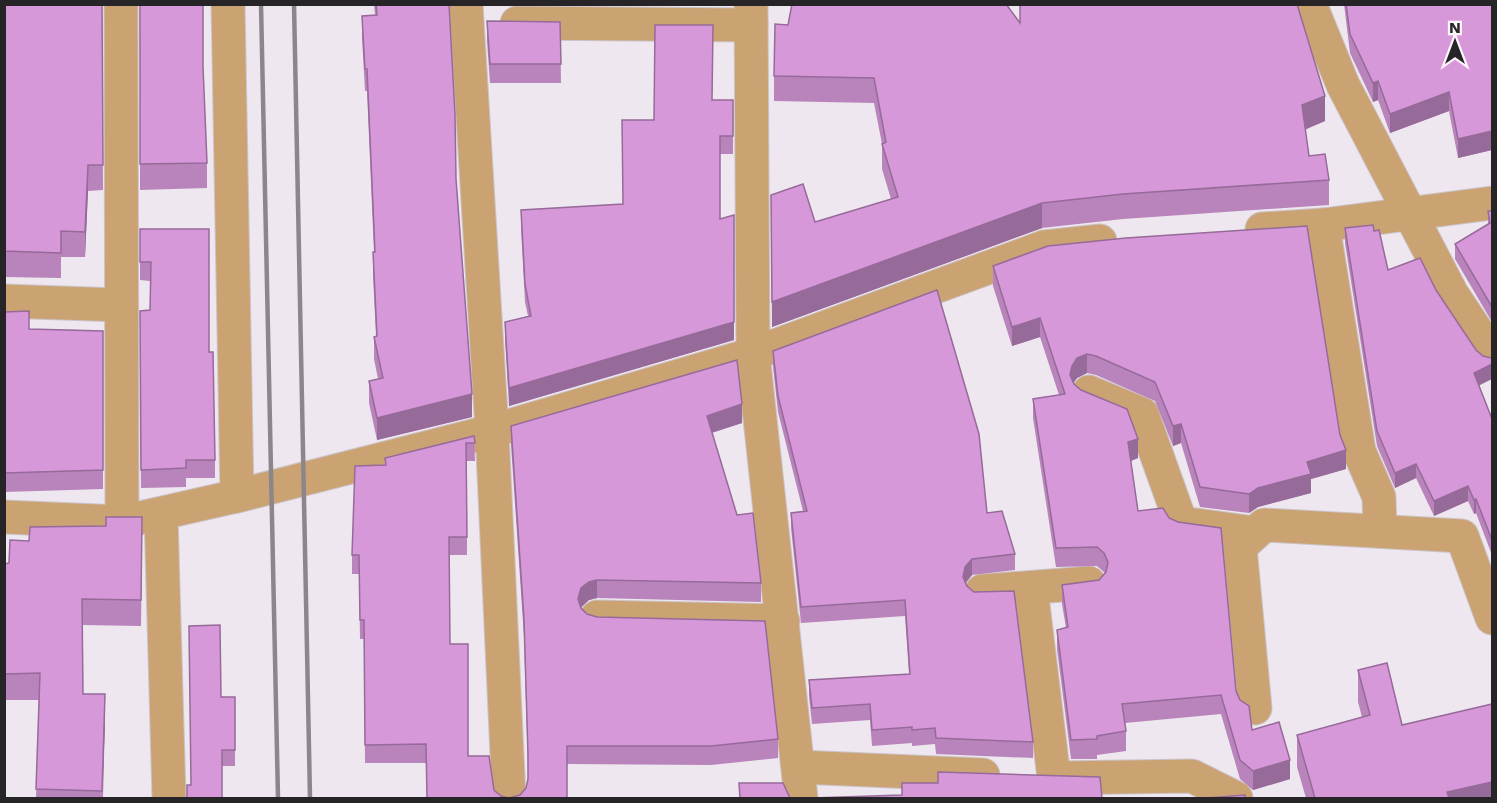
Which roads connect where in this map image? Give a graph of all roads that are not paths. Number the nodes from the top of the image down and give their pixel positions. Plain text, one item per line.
1 (121, 4) edge
2 (228, 4) edge
3 (1310, 4) edge
4 (466, 13) edge
5 (751, 15) edge
6 (1492, 203) edge
7 (1411, 214) junction
8 (1323, 225) junction
9 (1229, 231) edge
10 (1135, 237) edge
11 (4, 301) edge
12 (120, 306) junction
13 (753, 354) junction
14 (1492, 354) edge
15 (1089, 392) edge
16 (492, 431) junction
17 (237, 496) junction
18 (161, 515) junction
19 (4, 517) edge
20 (122, 522) junction
21 (1380, 531) junction
22 (1255, 533) junction
23 (1089, 583) edge
24 (1031, 588) junction
25 (982, 591) edge
26 (597, 617) edge
27 (1492, 618) edge
28 (783, 621) junction
29 (1255, 708) dead end
30 (1054, 778) junction
31 (800, 783) edge
32 (169, 798) edge
33 (509, 798) edge
34 (1236, 798) edge

1 - 12 street
2 - 17 street
3 - 7 street
4 - 5 street
4 - 16 street
5 - 13 street
6 - 7 street
7 - 8 street
7 - 14 street
8 - 9 street
8 - 21 street
10 - 13 street
11 - 12 street
12 - 20 street
13 - 16 street
13 - 28 street
15 - 22 street
16 - 17 street
16 - 33 street
17 - 18 street
18 - 20 street
18 - 32 street
19 - 20 street
21 - 22 street
21 - 27 street
22 - 29 street
23 - 24 street
24 - 25 street
24 - 30 street
26 - 28 street
28 - 31 street
30 - 31 street
30 - 34 street

